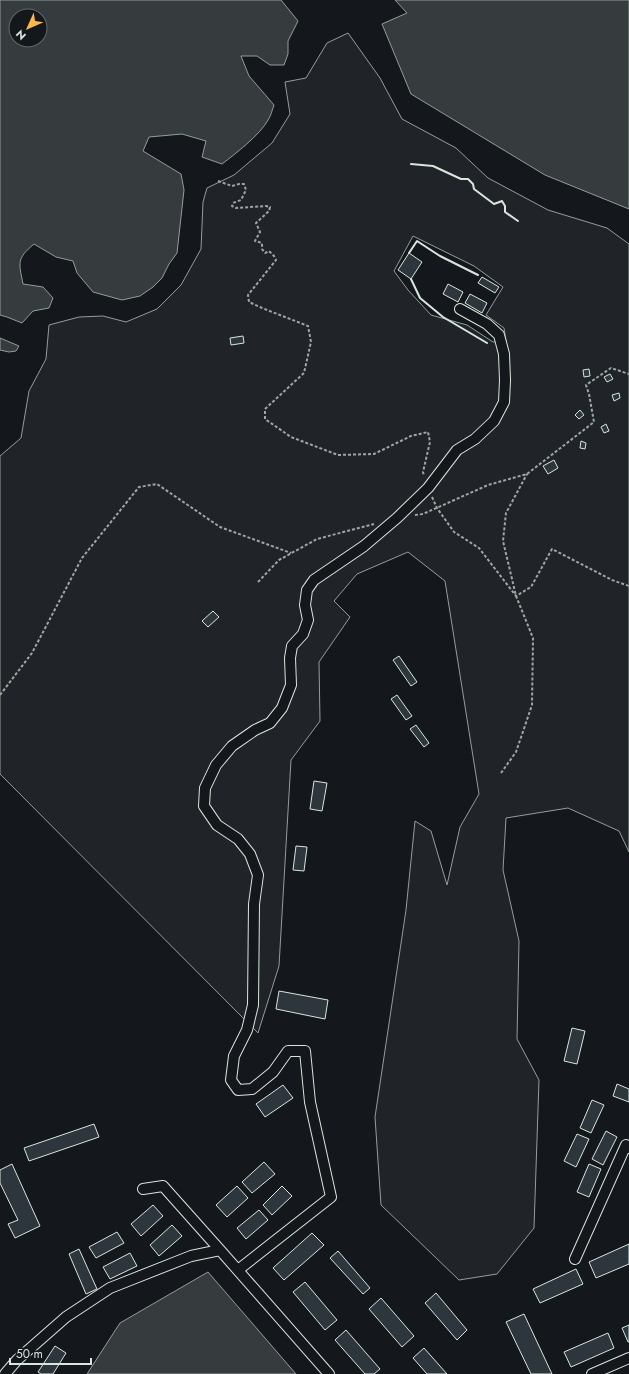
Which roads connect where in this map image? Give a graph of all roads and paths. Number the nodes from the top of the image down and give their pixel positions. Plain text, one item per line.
1 (218, 181) dead end
2 (460, 309) dead end
3 (629, 374) edge
4 (527, 474) junction
5 (428, 488) junction
6 (437, 508) junction
7 (397, 518) junction
8 (375, 524) dead end
9 (291, 554) junction
10 (258, 582) dead end
11 (629, 586) edge
12 (516, 596) junction
13 (0, 695) edge
14 (501, 773) dead end
15 (629, 1148) edge
16 (143, 1189) dead end
17 (220, 1250) junction
18 (575, 1259) dead end
19 (238, 1270) junction
20 (629, 1358) edge
21 (5, 1374) edge
22 (329, 1374) edge
23 (592, 1374) edge

1 - 5 path
2 - 5 street
3 - 4 path
4 - 6 path
4 - 12 path
5 - 6 path
5 - 7 street
6 - 7 path
6 - 12 path
7 - 19 street
8 - 9 path
9 - 10 path
9 - 13 path
11 - 12 path
12 - 14 path
15 - 18 street
16 - 17 street
17 - 19 street
17 - 21 street
19 - 22 street
20 - 23 street

